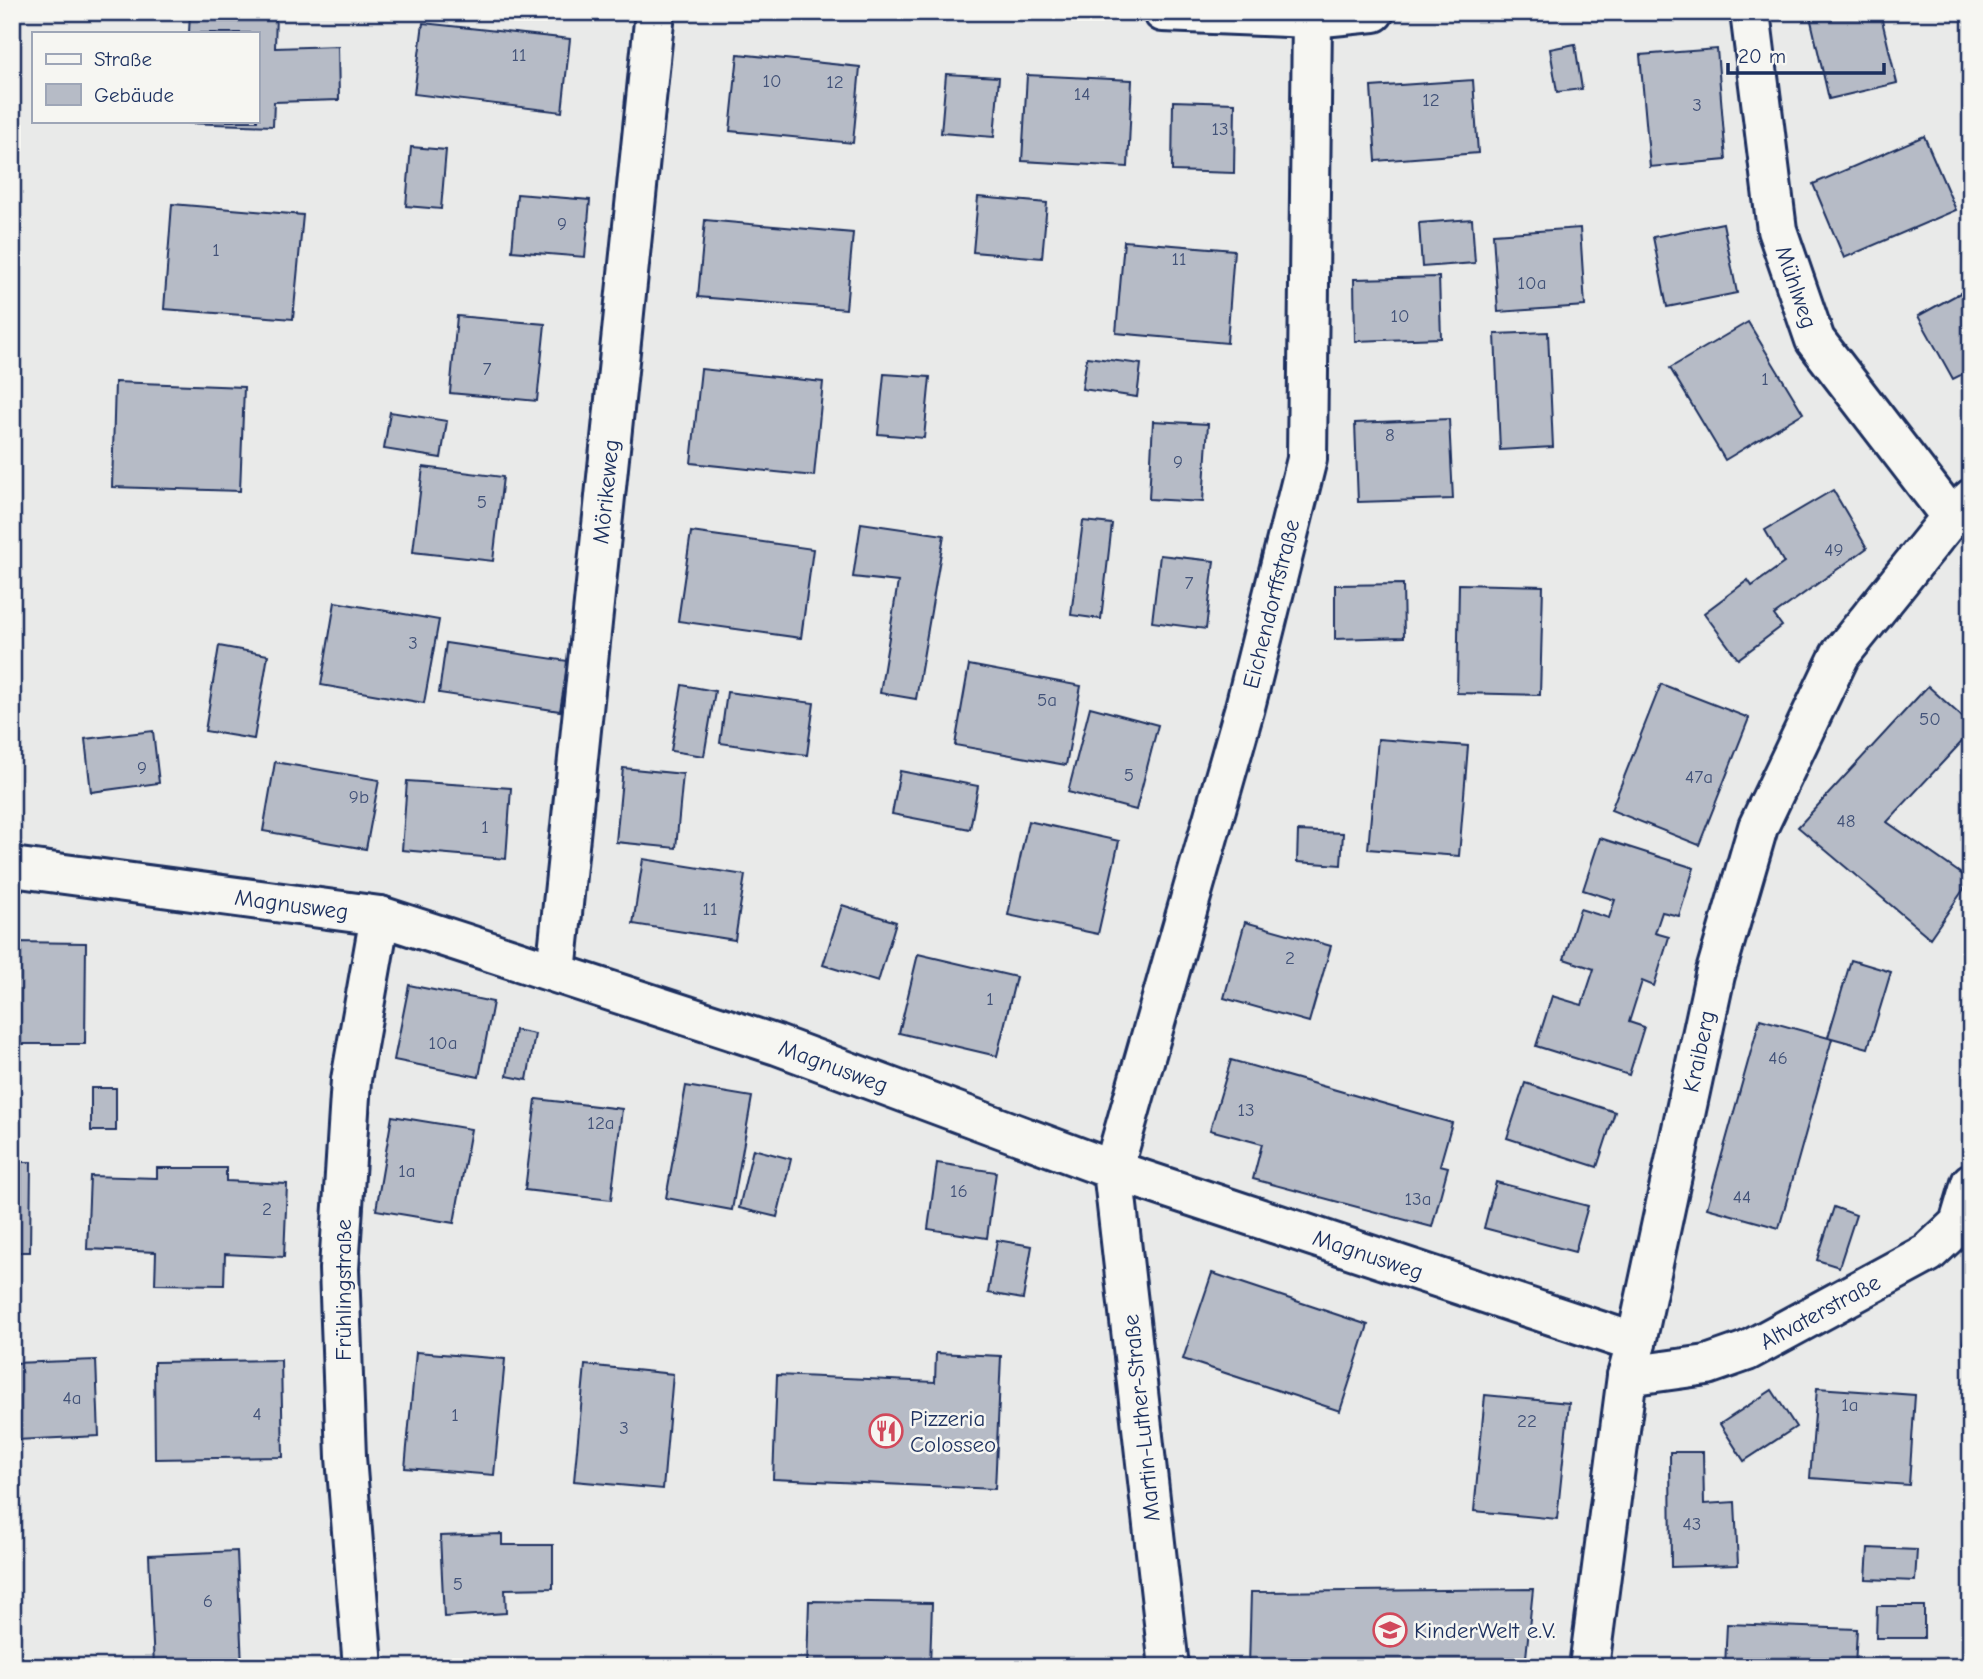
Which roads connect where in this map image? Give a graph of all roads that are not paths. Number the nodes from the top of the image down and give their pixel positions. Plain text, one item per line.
1 (655, 12) edge
2 (1163, 12) edge
3 (1374, 12) edge
4 (1750, 12) edge
5 (1311, 18) junction
6 (1961, 508) edge
7 (12, 867) edge
8 (380, 916) junction
9 (556, 972) junction
10 (1113, 1170) junction
11 (1971, 1183) edge
12 (1632, 1359) junction
13 (363, 1667) edge
14 (1168, 1667) edge
15 (1589, 1667) edge

1 - 9 street, Mörikeweg
2 - 5 street
3 - 5 street
4 - 6 street, Mühlweg
5 - 10 street, Eichendorffstraße
6 - 12 street, Kraiberg
7 - 8 street, Magnusweg
8 - 9 street, Magnusweg
8 - 13 street, Frühlingstraße
9 - 10 street, Magnusweg
10 - 12 street, Magnusweg
10 - 14 street, Martin-Luther-Straße
11 - 12 street, Altvaterstraße
12 - 15 street, Kraiberg

